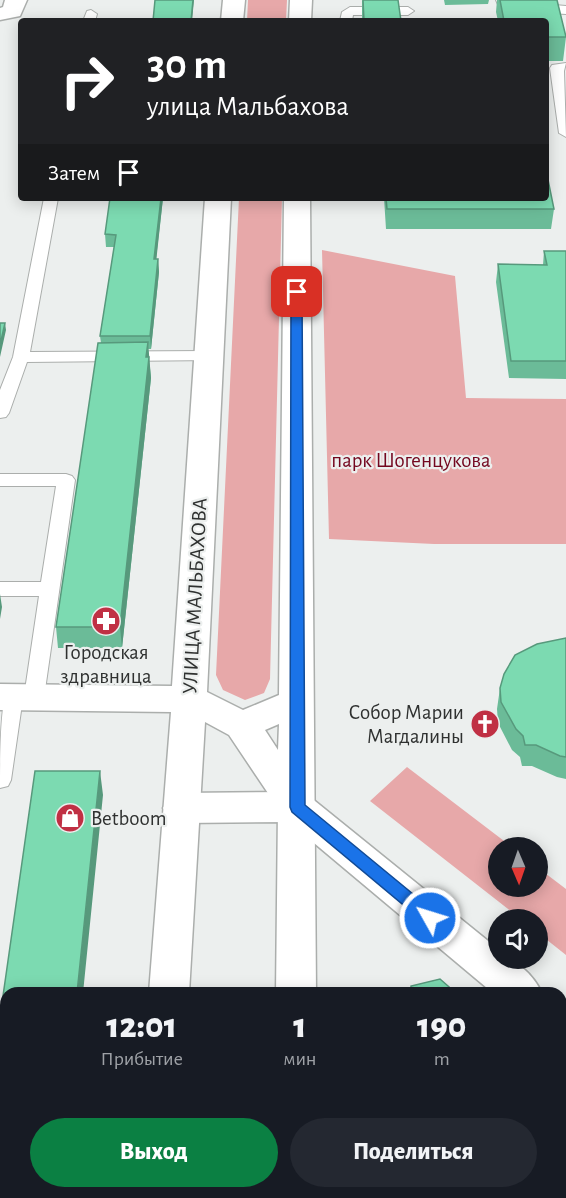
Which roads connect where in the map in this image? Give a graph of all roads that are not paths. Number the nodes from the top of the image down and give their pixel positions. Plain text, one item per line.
1 (16, 0) edge
2 (234, 0) edge
3 (301, 0) edge
4 (502, 0) edge
5 (566, 10) edge
6 (408, 11) dead end
7 (0, 14) edge
8 (232, 18) edge
9 (300, 18) edge
10 (346, 18) edge
11 (566, 67) edge
12 (566, 133) edge
13 (50, 201) edge
14 (218, 201) edge
15 (297, 201) edge
16 (208, 356) junction
17 (21, 357) junction
18 (0, 413) edge
19 (0, 480) edge
20 (50, 588) junction
21 (0, 589) edge
22 (15, 697) edge
23 (189, 699) junction
24 (296, 702) junction
25 (242, 725) junction
26 (0, 780) edge
27 (297, 807) junction
28 (182, 808) junction
29 (169, 987) edge
30 (296, 987) edge
31 (515, 987) edge

1 - 7 main road
2 - 8 main road
3 - 9 main road
4 - 5 lane
6 - 10 lane
11 - 12 lane
13 - 17 lane
14 - 16 main road, УЛИЦА МАЛЬБАХОВА
15 - 24 main road
16 - 17 lane
16 - 23 main road, УЛИЦА МАЛЬБАХОВА
17 - 18 lane
19 - 20 lane
20 - 21 lane
20 - 22 lane
22 - 23 main road
22 - 26 lane
23 - 25 main road
23 - 28 main road, УЛИЦА МАЛЬБАХОВА
24 - 25 main road
24 - 27 main road
25 - 27 main road
27 - 28 main road
27 - 30 main road
27 - 31 main road
28 - 29 main road, УЛИЦА МАЛЬБАХОВА

